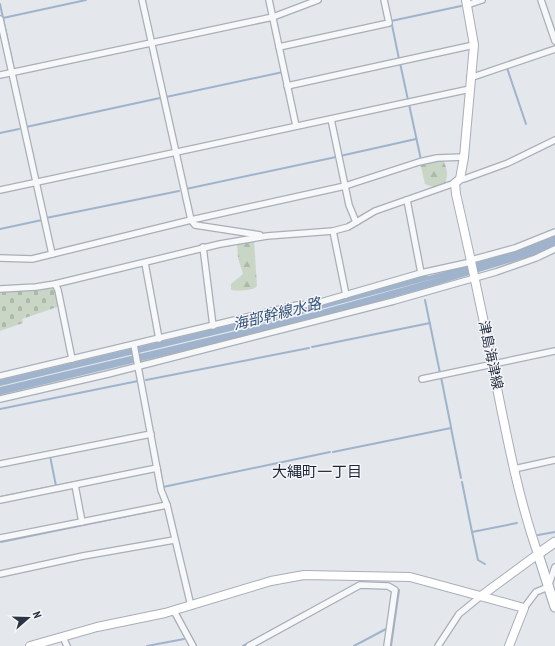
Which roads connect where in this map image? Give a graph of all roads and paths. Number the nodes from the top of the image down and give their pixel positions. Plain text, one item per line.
1 (142, 0) edge
2 (270, 0) edge
3 (318, 0) edge
4 (384, 0) edge
5 (482, 0) edge
6 (541, 0) edge
7 (466, 3) edge
8 (273, 17) junction
9 (0, 19) edge
10 (555, 41) edge
11 (151, 43) junction
12 (474, 45) junction
13 (279, 47) junction
14 (555, 48) edge
15 (12, 73) junction
16 (0, 75) edge
17 (470, 78) junction
18 (287, 86) junction
19 (470, 89) junction
20 (331, 119) junction
21 (296, 126) junction
22 (555, 140) edge
23 (175, 152) junction
24 (464, 157) junction
25 (457, 181) junction
26 (36, 182) junction
27 (345, 186) junction
28 (0, 190) edge
29 (407, 200) junction
30 (191, 220) junction
31 (356, 222) junction
32 (333, 231) junction
33 (555, 232) edge
34 (266, 236) junction
35 (203, 247) junction
36 (555, 249) edge
37 (52, 254) junction
38 (0, 258) edge
39 (471, 261) junction
40 (145, 263) junction
41 (421, 274) junction
42 (474, 276) junction
43 (55, 284) junction
44 (0, 289) edge
45 (346, 295) junction
46 (213, 326) junction
47 (159, 339) junction
48 (134, 344) junction
49 (555, 351) edge
50 (72, 359) junction
51 (493, 364) junction
52 (139, 367) junction
53 (0, 376) edge
54 (422, 379) dead end
55 (0, 399) edge
56 (151, 434) junction
57 (555, 460) edge
58 (0, 464) edge
59 (157, 468) junction
60 (514, 469) junction
61 (75, 485) junction
62 (0, 500) edge
63 (167, 504) junction
64 (82, 522) junction
65 (0, 538) edge
66 (174, 540) junction
67 (555, 542) edge
68 (538, 554) junction
69 (555, 567) edge
70 (0, 574) edge
71 (548, 587) junction
72 (481, 596) junction
73 (191, 606) junction
74 (555, 607) edge
75 (524, 608) junction
76 (174, 611) junction
77 (64, 637) junction
78 (30, 646) edge
79 (67, 646) edge
80 (192, 646) edge
81 (249, 646) edge
82 (387, 646) edge
83 (438, 646) edge
84 (509, 646) edge

1 - 11 street
2 - 8 street
3 - 8 street
4 - 13 street
5 - 7 street
6 - 10 street
7 - 12 main road, 津島海津線
8 - 11 street
8 - 13 street
9 - 15 street
11 - 15 street
11 - 23 street
12 - 17 main road, 津島海津線
12 - 18 street
13 - 18 street
14 - 17 street
15 - 16 street
15 - 26 street
17 - 19 main road, 津島海津線
18 - 21 street
19 - 20 street
19 - 24 main road, 津島海津線
20 - 21 street
20 - 27 street
21 - 23 street
22 - 25 street
23 - 26 street
23 - 30 street
24 - 25 main road, 津島海津線
24 - 27 street
25 - 29 street
25 - 39 main road, 津島海津線
26 - 28 street
26 - 37 street
27 - 30 street
27 - 31 street
29 - 31 street
29 - 41 street
30 - 34 street
30 - 37 street
31 - 32 street
32 - 34 street
32 - 45 street
33 - 39 street
34 - 35 street
35 - 40 street
35 - 46 street
36 - 42 street
37 - 38 street
39 - 41 street
39 - 42 main road, 津島海津線
40 - 43 street
40 - 47 street
41 - 45 street
42 - 51 main road, 津島海津線
42 - 52 street
43 - 44 street
43 - 50 street
45 - 46 street
46 - 47 street
47 - 48 street
48 - 50 street
48 - 52 street
49 - 51 street
50 - 53 street
51 - 54 street
51 - 60 main road, 津島海津線
52 - 55 street
52 - 56 street
56 - 58 street
56 - 59 street
57 - 60 street
59 - 61 street
59 - 63 street
60 - 68 main road, 津島海津線
61 - 62 street
61 - 64 street
63 - 64 street
63 - 66 street
64 - 65 street
66 - 70 street
66 - 73 street
67 - 68 main road
68 - 71 main road
68 - 72 main road
69 - 71 street
71 - 74 main road
71 - 75 street
72 - 73 main road
72 - 75 main road
72 - 83 street
73 - 76 main road
75 - 84 main road
76 - 77 main road
76 - 80 street
77 - 78 main road
77 - 79 street
81 - 82 street

